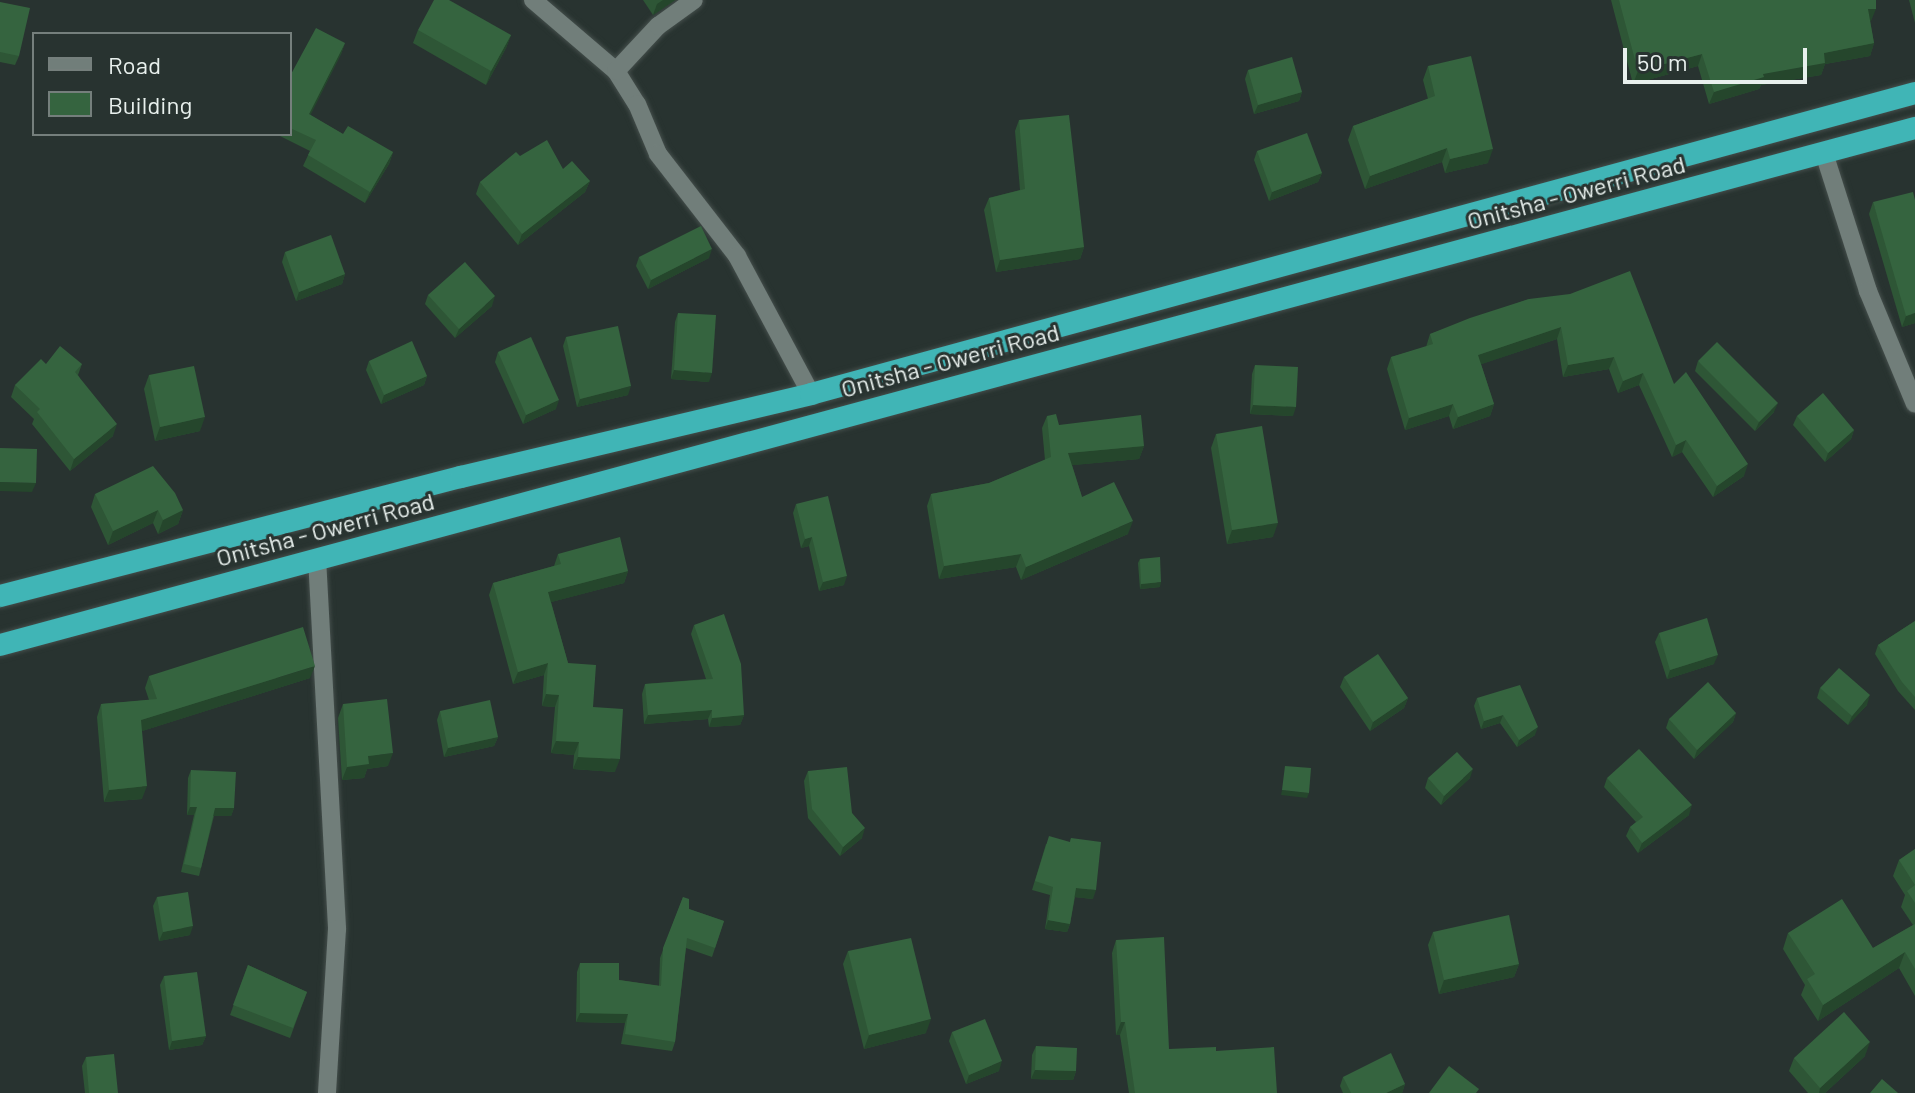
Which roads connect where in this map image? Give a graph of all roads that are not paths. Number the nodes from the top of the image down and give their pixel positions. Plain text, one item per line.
1 (533, 0) edge
2 (694, 0) edge
3 (616, 71) junction
4 (1915, 93) edge
5 (1915, 128) edge
6 (1824, 153) junction
7 (811, 394) junction
8 (1915, 404) edge
9 (317, 558) junction
10 (0, 596) edge
11 (0, 645) edge
12 (327, 1093) edge

1 - 3 street
2 - 3 street
3 - 7 street
4 - 7 highway, Onitsha - Owerri Road
5 - 6 highway, Onitsha - Owerri Road
6 - 8 street
6 - 9 highway, Onitsha - Owerri Road
7 - 10 highway, Onitsha - Owerri Road
9 - 11 highway, Onitsha - Owerri Road
9 - 12 street

